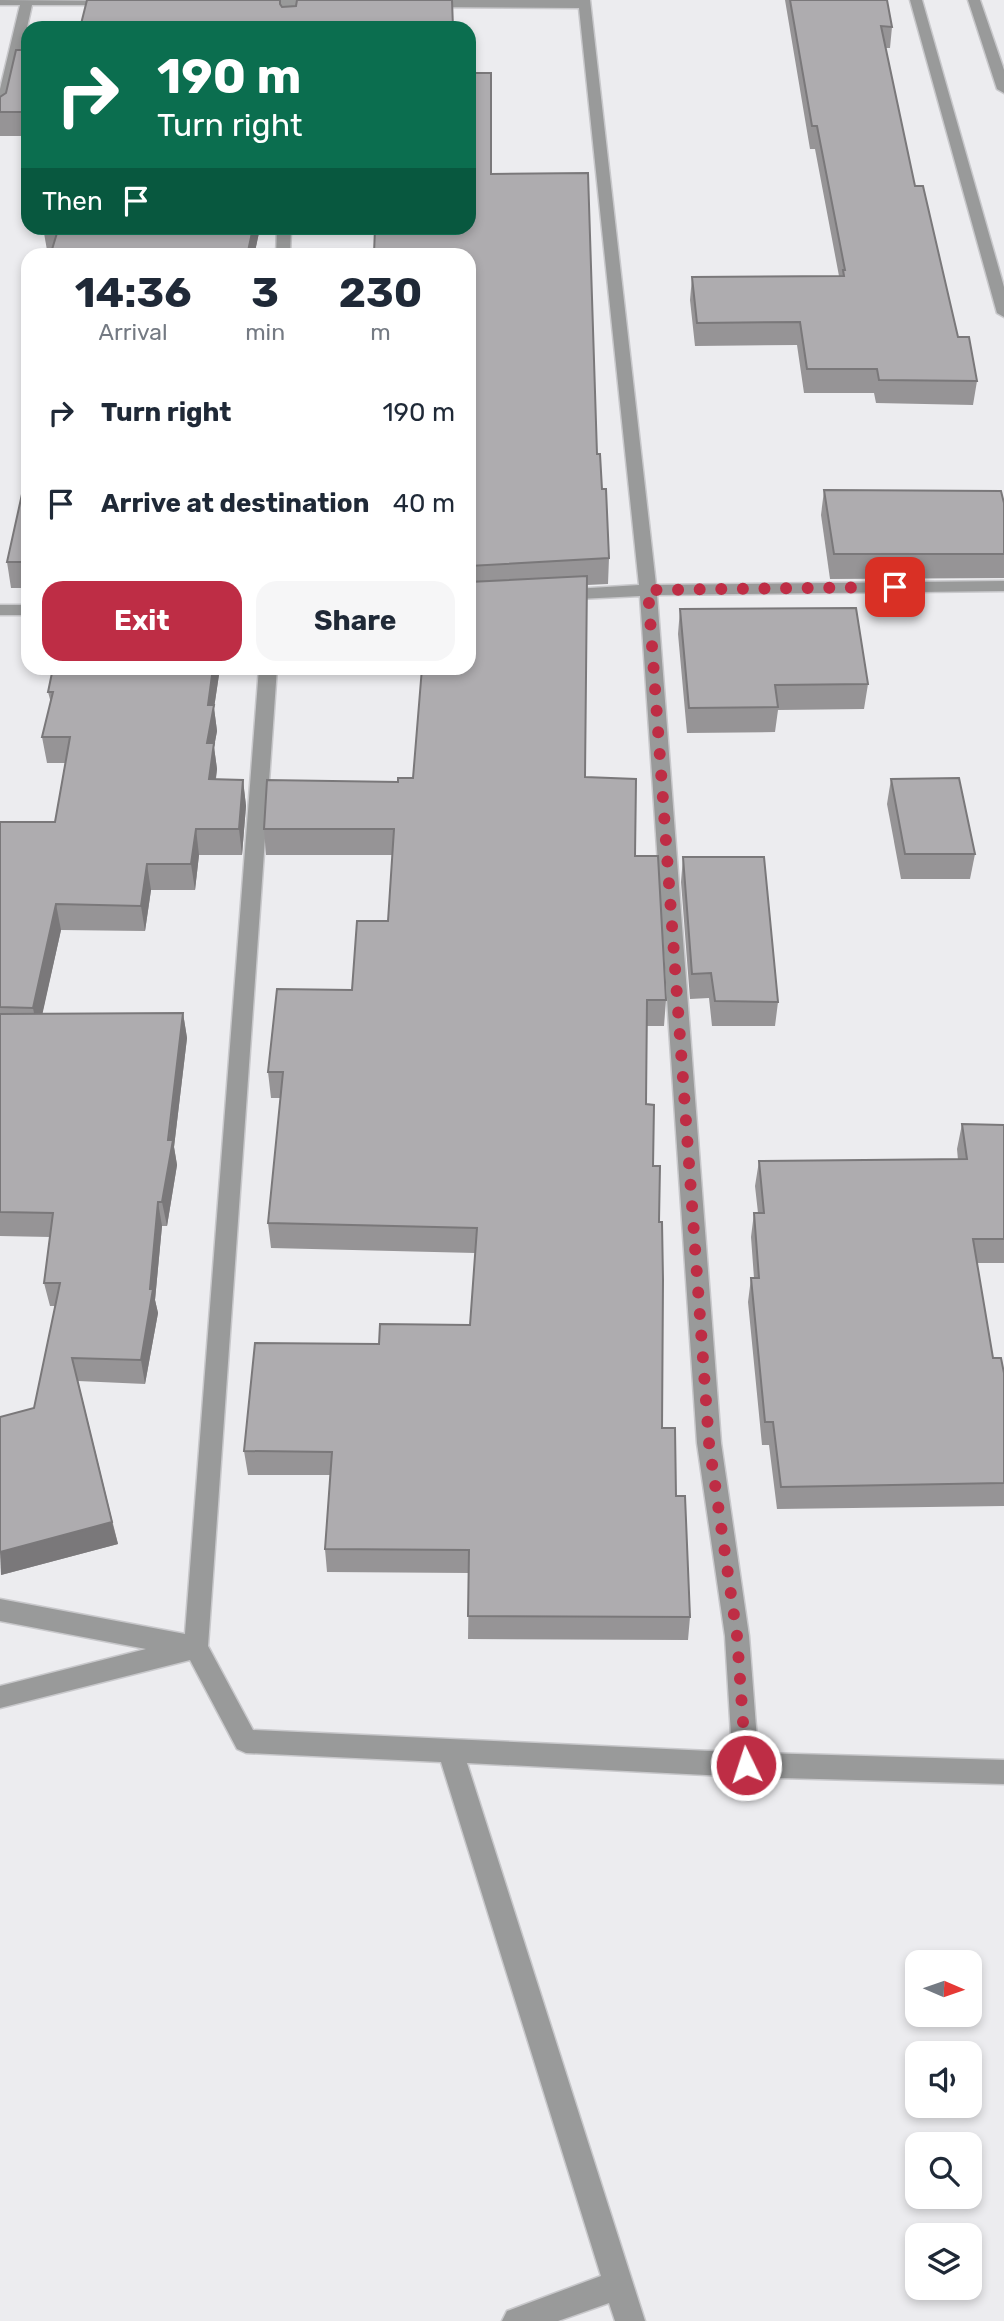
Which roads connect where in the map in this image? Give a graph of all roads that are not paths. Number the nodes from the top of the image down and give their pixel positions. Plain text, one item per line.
1 (27, 0) edge
2 (916, 0) edge
3 (974, 0) edge
4 (0, 1) edge
5 (124, 1) edge
6 (235, 2) edge
7 (584, 2) edge
8 (332, 3) edge
9 (416, 3) edge
10 (290, 6) edge
11 (22, 21) edge
12 (21, 26) edge
13 (1004, 89) edge
14 (0, 117) edge
15 (1004, 313) edge
16 (1004, 586) edge
17 (648, 590) junction
18 (538, 596) edge
19 (0, 610) edge
20 (21, 610) edge
21 (267, 675) edge
22 (0, 1610) edge
23 (196, 1647) junction
24 (0, 1697) edge
25 (450, 1751) junction
26 (746, 1765) junction
27 (1004, 1772) edge
28 (618, 2284) junction
29 (517, 2321) edge
30 (630, 2321) edge

1 - 4 street
1 - 5 street
1 - 11 street
2 - 15 street
3 - 13 street
6 - 10 street
7 - 9 street
7 - 17 street
8 - 10 street
12 - 14 street
16 - 17 street
17 - 18 street
17 - 26 street
19 - 20 street
21 - 23 street
22 - 23 street
23 - 24 street
23 - 25 street
25 - 26 street
25 - 28 street
26 - 27 street
28 - 29 street
28 - 30 street

